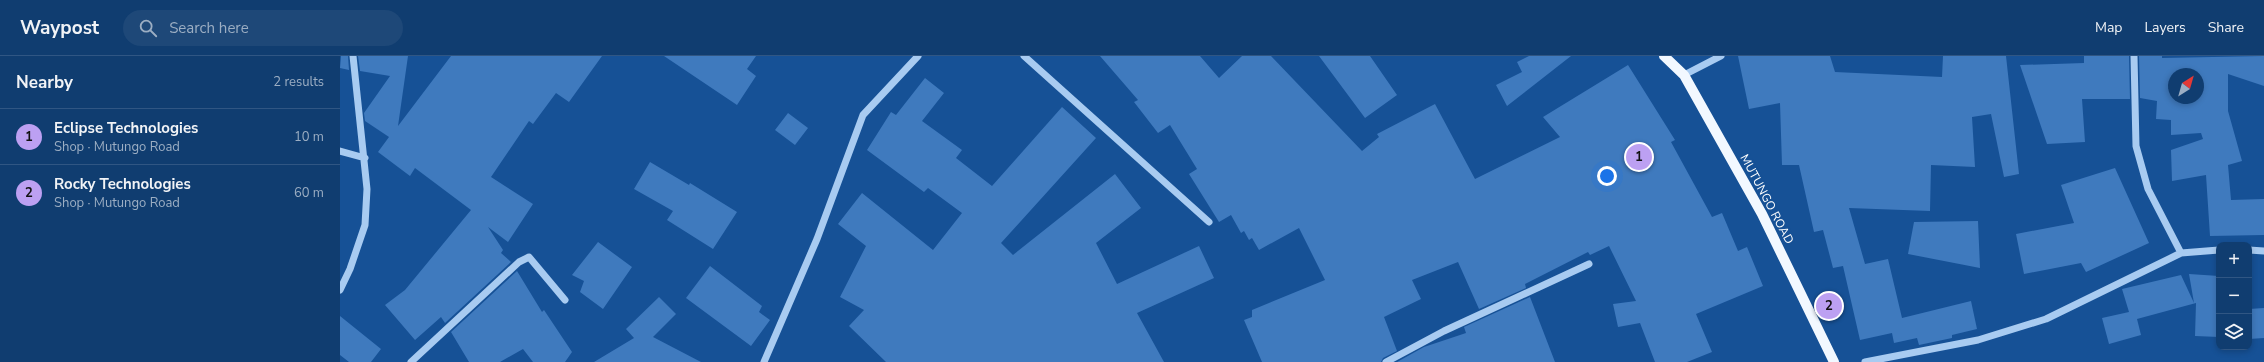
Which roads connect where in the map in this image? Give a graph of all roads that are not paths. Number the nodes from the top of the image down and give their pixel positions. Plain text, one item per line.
1 (353, 56) edge
2 (918, 56) edge
3 (1024, 56) edge
4 (1664, 56) edge
5 (1721, 56) edge
6 (2134, 56) edge
7 (1684, 75) junction
8 (340, 151) edge
9 (365, 158) junction
10 (1209, 222) dead end
11 (2216, 250) edge
12 (2252, 250) edge
13 (2264, 251) edge
14 (2181, 253) junction
15 (1589, 264) dead end
16 (340, 290) edge
17 (565, 300) dead end
18 (411, 362) edge
19 (764, 362) edge
20 (1386, 362) edge
21 (1834, 362) edge
22 (1865, 362) edge

1 - 9 street
2 - 19 street
3 - 10 street
4 - 7 main road, MUTUNGO ROAD
5 - 7 street
6 - 14 street
7 - 21 main road, MUTUNGO ROAD
8 - 9 street
9 - 16 street
11 - 14 street
12 - 13 street
14 - 22 street
15 - 20 street
17 - 18 street

